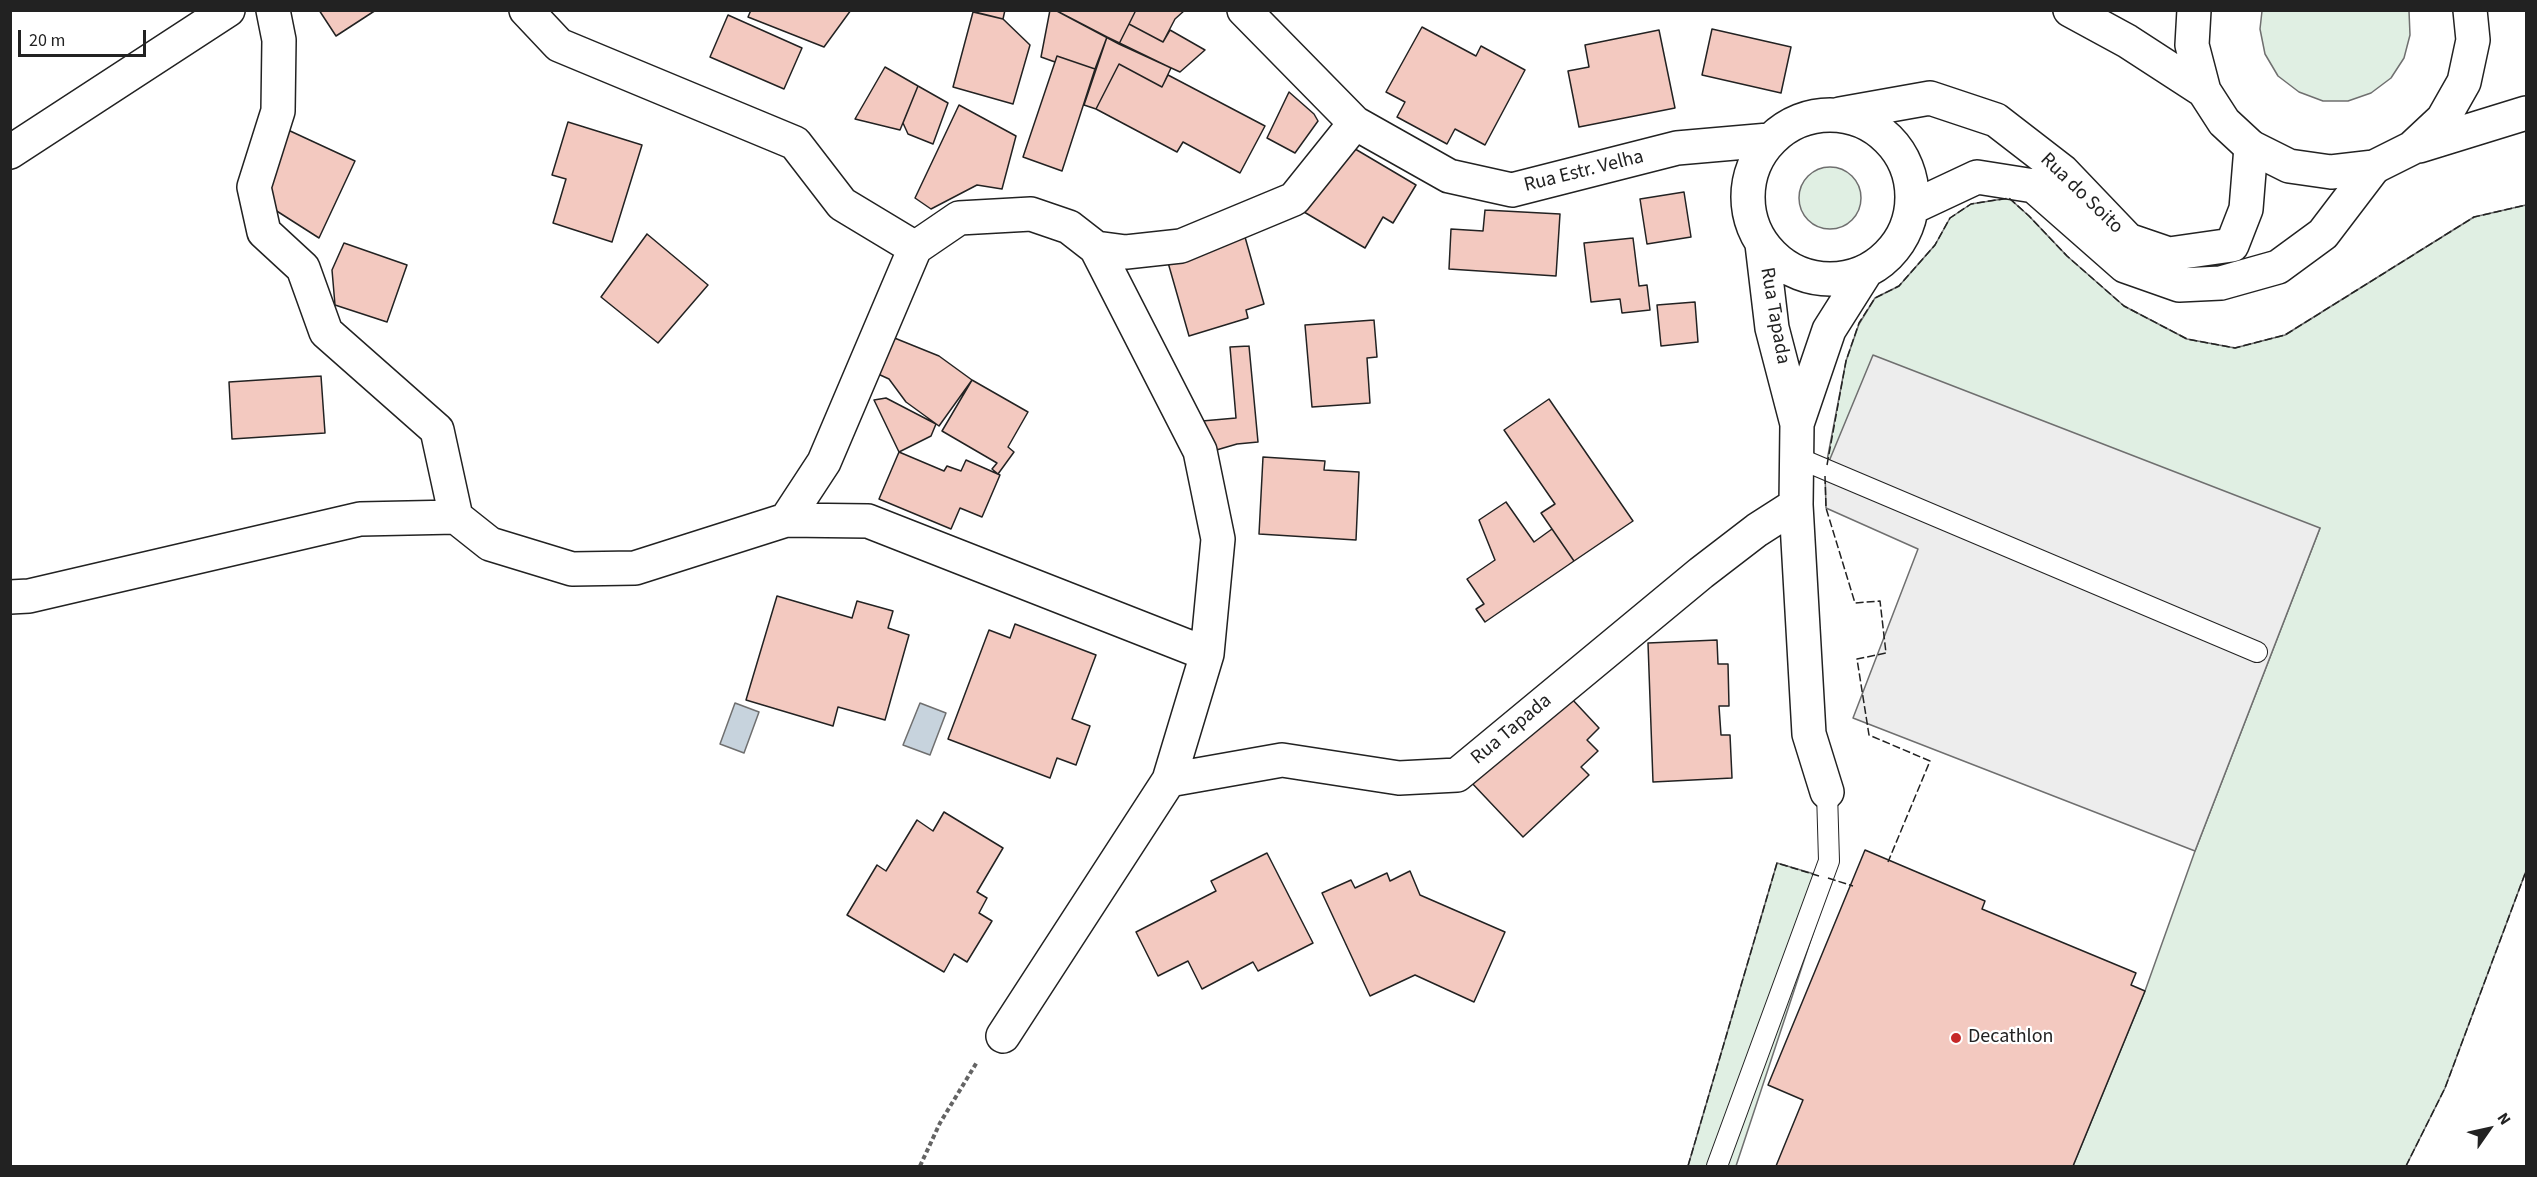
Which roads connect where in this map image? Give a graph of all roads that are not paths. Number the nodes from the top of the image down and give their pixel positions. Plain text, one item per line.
1 (228, 10) edge
2 (273, 10) edge
3 (526, 10) edge
4 (1244, 10) edge
5 (2070, 10) edge
6 (2194, 10) edge
7 (2470, 10) edge
8 (2204, 91) junction
9 (2526, 113) edge
10 (1840, 114) junction
11 (1355, 123) junction
12 (1769, 140) junction
13 (2251, 147) junction
14 (2412, 148) junction
15 (10, 152) edge
16 (2374, 167) junction
17 (1913, 207) junction
18 (1762, 244) junction
19 (915, 248) junction
20 (1096, 248) junction
21 (1865, 273) junction
22 (1797, 424) junction
23 (1796, 458) junction
24 (1796, 505) junction
25 (456, 517) junction
26 (786, 520) junction
27 (10, 597) edge
28 (2257, 652) dead end
29 (1207, 654) junction
30 (1169, 780) junction
31 (1827, 792) joint
32 (1003, 1036) road end
33 (1717, 1167) edge

1 - 15 street
2 - 25 street
3 - 19 street
4 - 11 street, Rua Estr. Velha
5 - 8 street
6 - 8 street
7 - 14 street
8 - 13 street
9 - 14 street
10 - 12 street
10 - 13 street, Rua do Soito
10 - 17 street
11 - 12 street, Rua Estr. Velha
11 - 20 street
12 - 18 street
13 - 16 street
14 - 16 street
16 - 17 street
17 - 21 street
18 - 21 street
18 - 22 street, Rua Tapada
19 - 20 street
19 - 26 street
20 - 29 street
21 - 22 street, Rua Tapada
22 - 23 street, Rua Tapada
23 - 24 street, Rua Tapada
23 - 28 lane
24 - 30 street, Rua Tapada
24 - 31 street, Rua Tapada
25 - 26 street
25 - 27 street
26 - 29 street
29 - 30 street
30 - 32 street
31 - 33 lane

